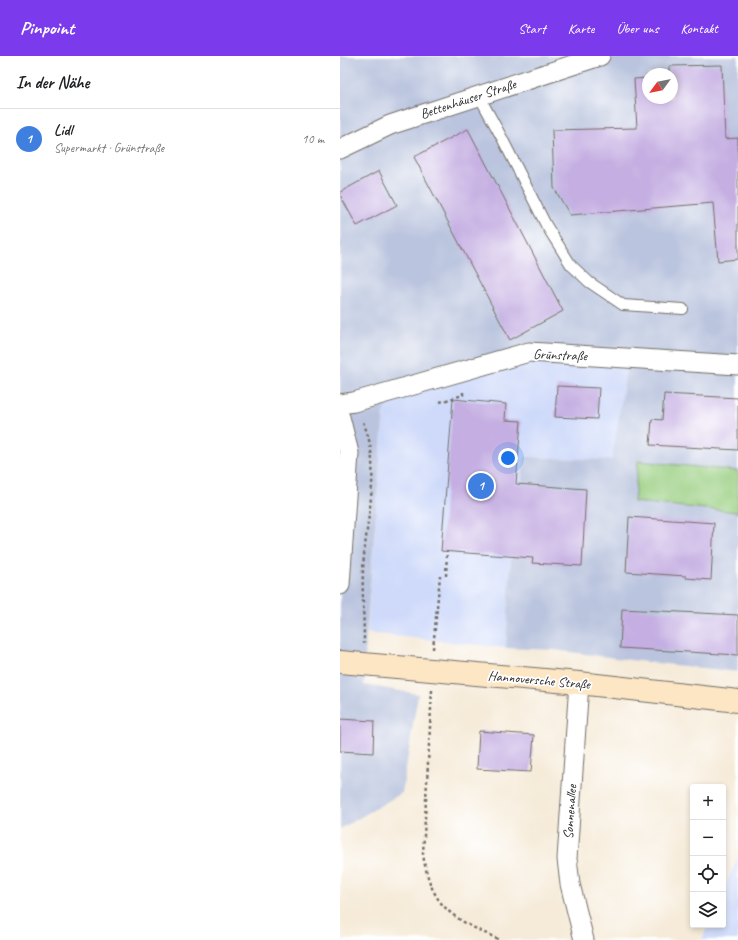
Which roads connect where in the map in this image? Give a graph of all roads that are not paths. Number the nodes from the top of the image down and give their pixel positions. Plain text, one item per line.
1 (600, 56) edge
2 (479, 96) junction
3 (340, 149) edge
4 (683, 309) dead end
5 (738, 365) edge
6 (347, 403) edge
7 (340, 416) edge
8 (343, 481) edge
9 (340, 585) edge
10 (340, 662) edge
11 (579, 682) junction
12 (738, 701) edge
13 (584, 940) edge

1 - 2 street, Bettenhäuser Straße
2 - 3 street, Bettenhäuser Straße
2 - 4 lane
5 - 6 street, Grünstraße
7 - 8 street
8 - 9 street
10 - 11 main road, Hannoversche Straße
11 - 12 main road, Hannoversche Straße
11 - 13 street, Sonnenallee

